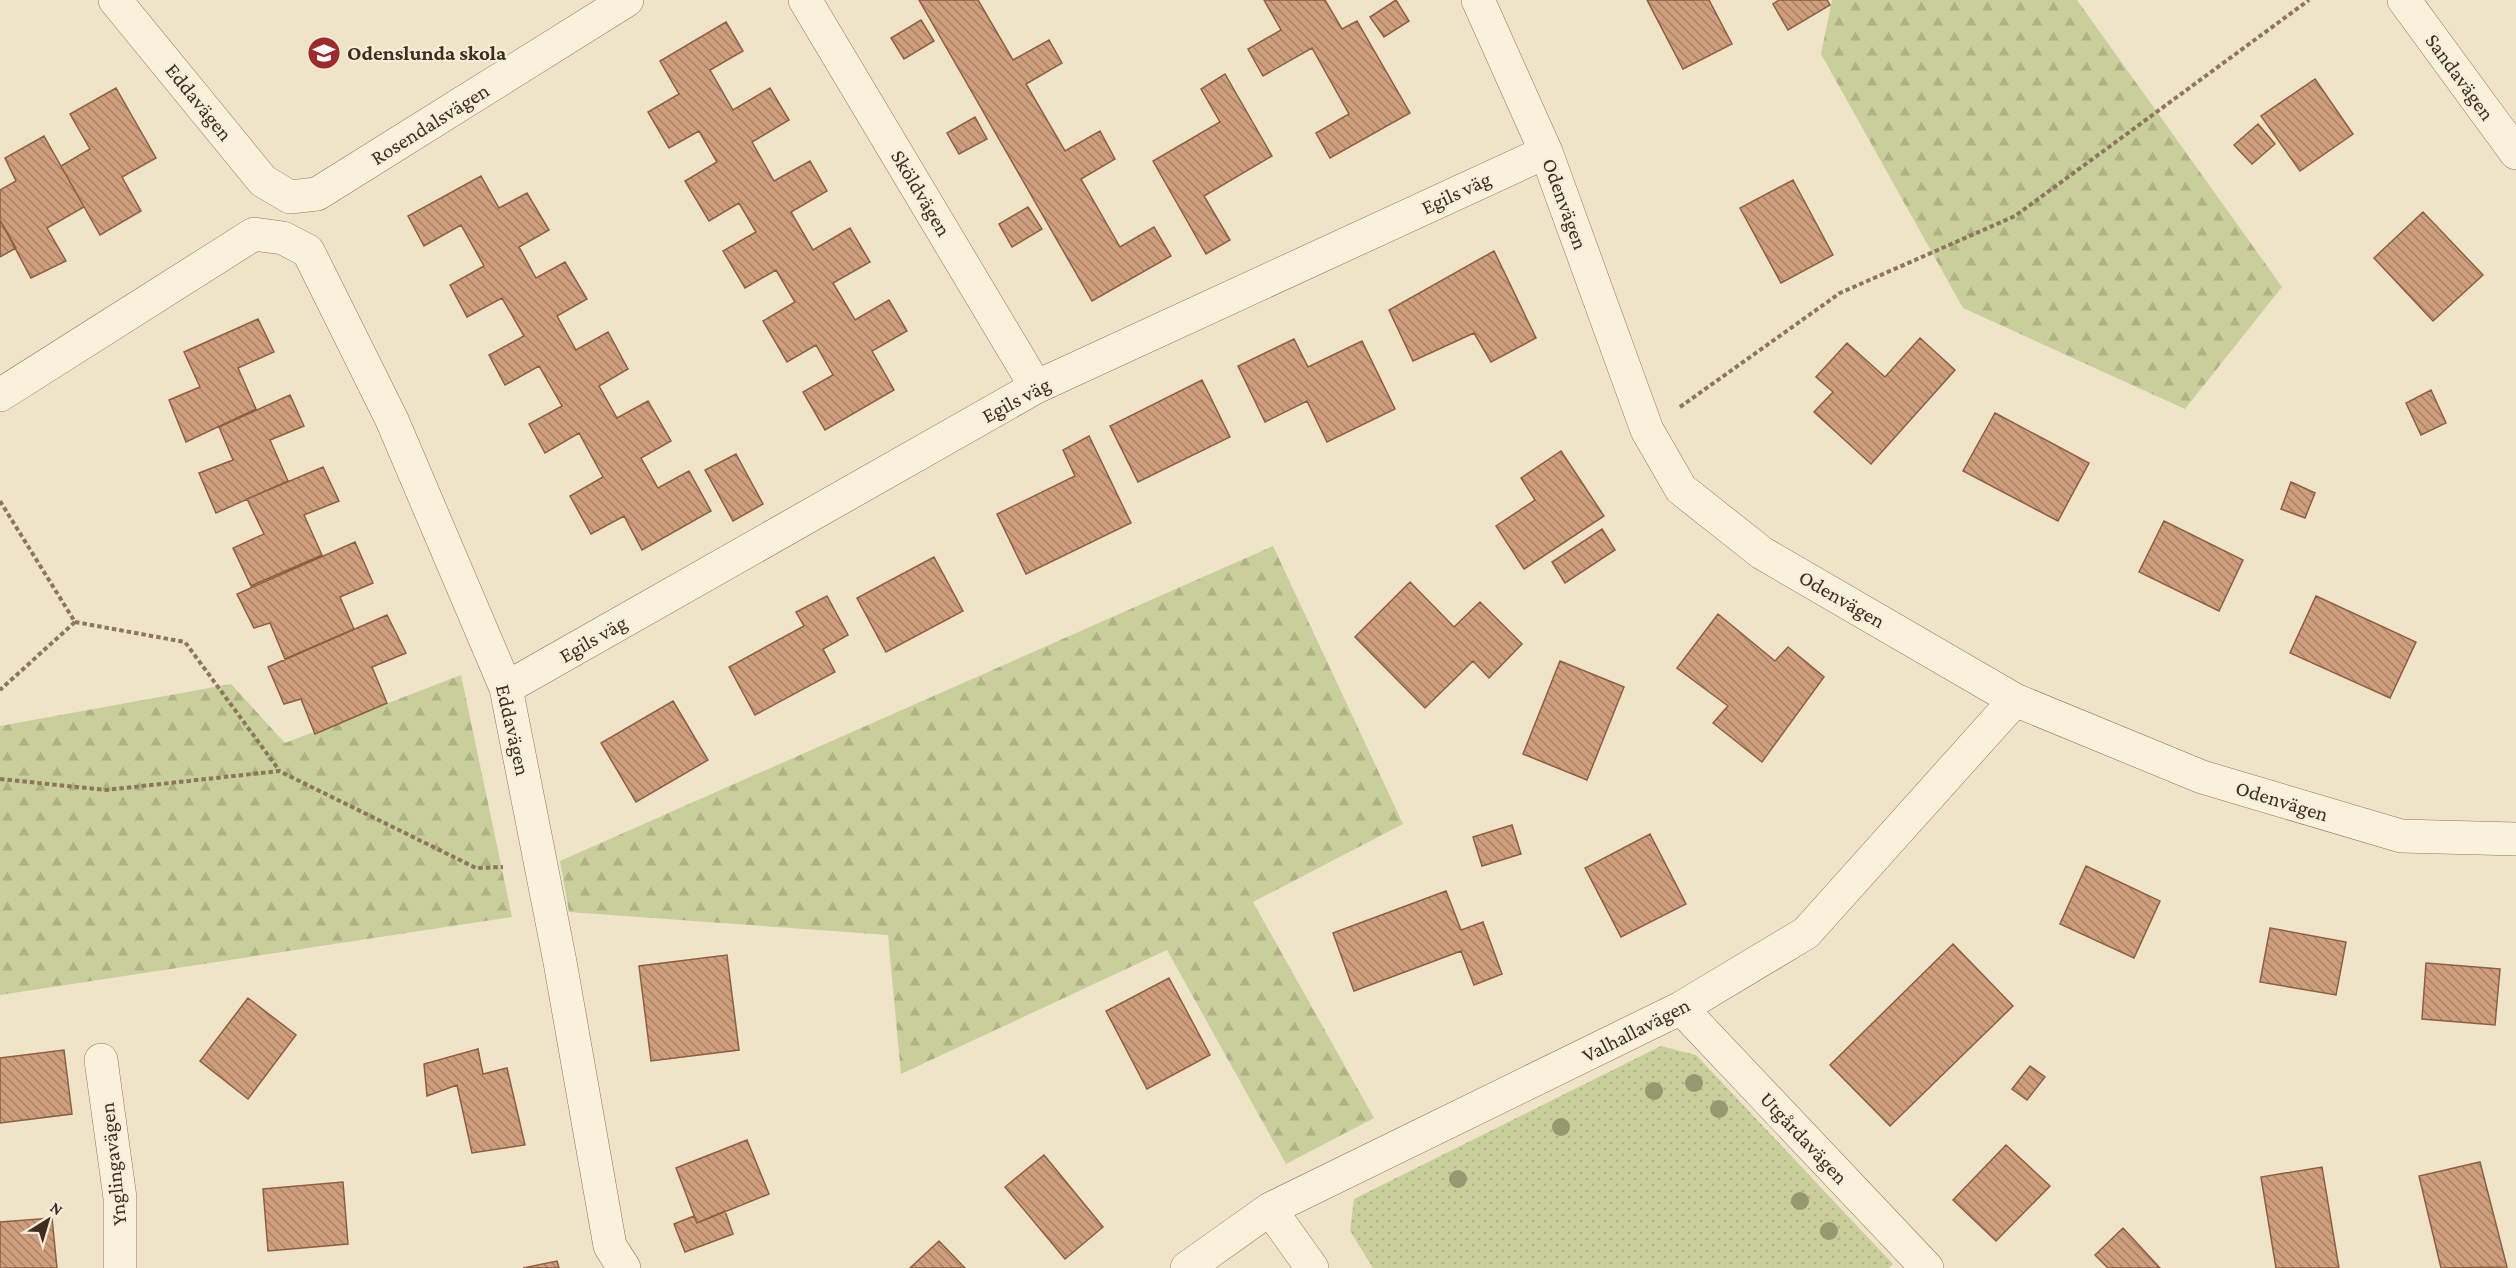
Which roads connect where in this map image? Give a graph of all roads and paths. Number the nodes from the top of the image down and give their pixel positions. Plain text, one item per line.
1 (115, 0) edge
2 (627, 0) edge
3 (805, 0) edge
4 (1478, 0) edge
5 (2309, 0) edge
6 (2404, 0) edge
7 (1546, 152) junction
8 (2516, 153) edge
9 (290, 197) joint
10 (1036, 387) junction
11 (0, 395) edge
12 (1647, 430) junction
13 (0, 501) edge
14 (75, 622) junction
15 (506, 688) junction
16 (0, 690) edge
17 (2015, 700) junction
18 (279, 771) junction
19 (0, 779) edge
20 (2516, 839) edge
21 (541, 864) junction
22 (1681, 1008) junction
23 (101, 1060) dead end
24 (1270, 1209) junction
25 (120, 1268) edge
26 (624, 1268) edge
27 (1187, 1268) edge
28 (1312, 1268) edge
29 (1927, 1268) edge

1 - 9 street, Eddavägen
2 - 9 street, Rosendalsvägen
3 - 10 street, Sköldvägen
4 - 7 street, Odenvägen
5 - 12 path
6 - 8 street, Sandavägen
7 - 10 street, Egils väg
7 - 12 street, Odenvägen
10 - 15 street, Egils väg
11 - 15 street, Eddavägen
12 - 17 street, Odenvägen
13 - 14 path
14 - 16 path
14 - 18 path
15 - 21 street, Eddavägen
17 - 20 street, Odenvägen
17 - 22 street, Valhallavägen
18 - 19 path
18 - 21 path
21 - 26 street, Eddavägen
22 - 24 street, Valhallavägen
22 - 29 street, Utgårdavägen
23 - 25 street, Ynglingavägen
24 - 27 street, Valhallavägen
24 - 28 street

